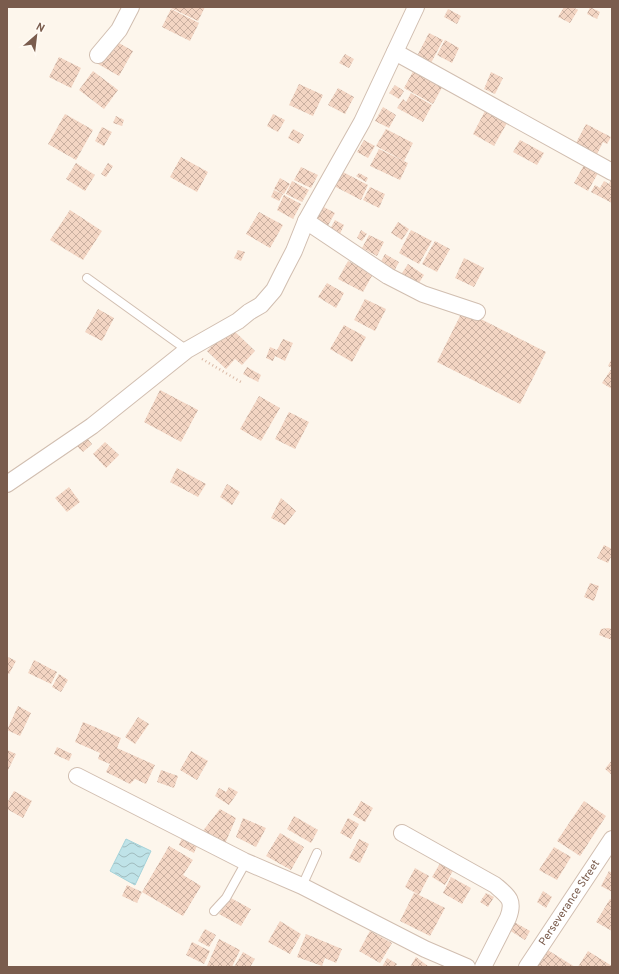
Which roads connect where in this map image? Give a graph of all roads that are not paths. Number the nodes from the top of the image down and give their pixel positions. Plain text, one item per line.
1 (132, 7) edge
2 (416, 7) edge
3 (395, 52) junction
4 (98, 55) dead end
5 (612, 172) edge
6 (306, 221) junction
7 (87, 278) dead end
8 (477, 312) dead end
9 (187, 350) junction
10 (7, 484) edge
11 (77, 776) dead end
12 (402, 833) dead end
13 (612, 839) edge
14 (317, 853) dead end
15 (246, 862) junction
16 (302, 886) junction
17 (214, 911) dead end
18 (467, 967) edge
19 (483, 967) edge
20 (528, 967) edge

1 - 4 street
2 - 3 street
3 - 5 street
3 - 6 street
6 - 8 street
6 - 9 street
7 - 9 lane
9 - 10 street
11 - 15 street
12 - 19 street
13 - 20 street, Perseverance Street
14 - 16 lane
15 - 16 street
15 - 17 lane
16 - 18 street

